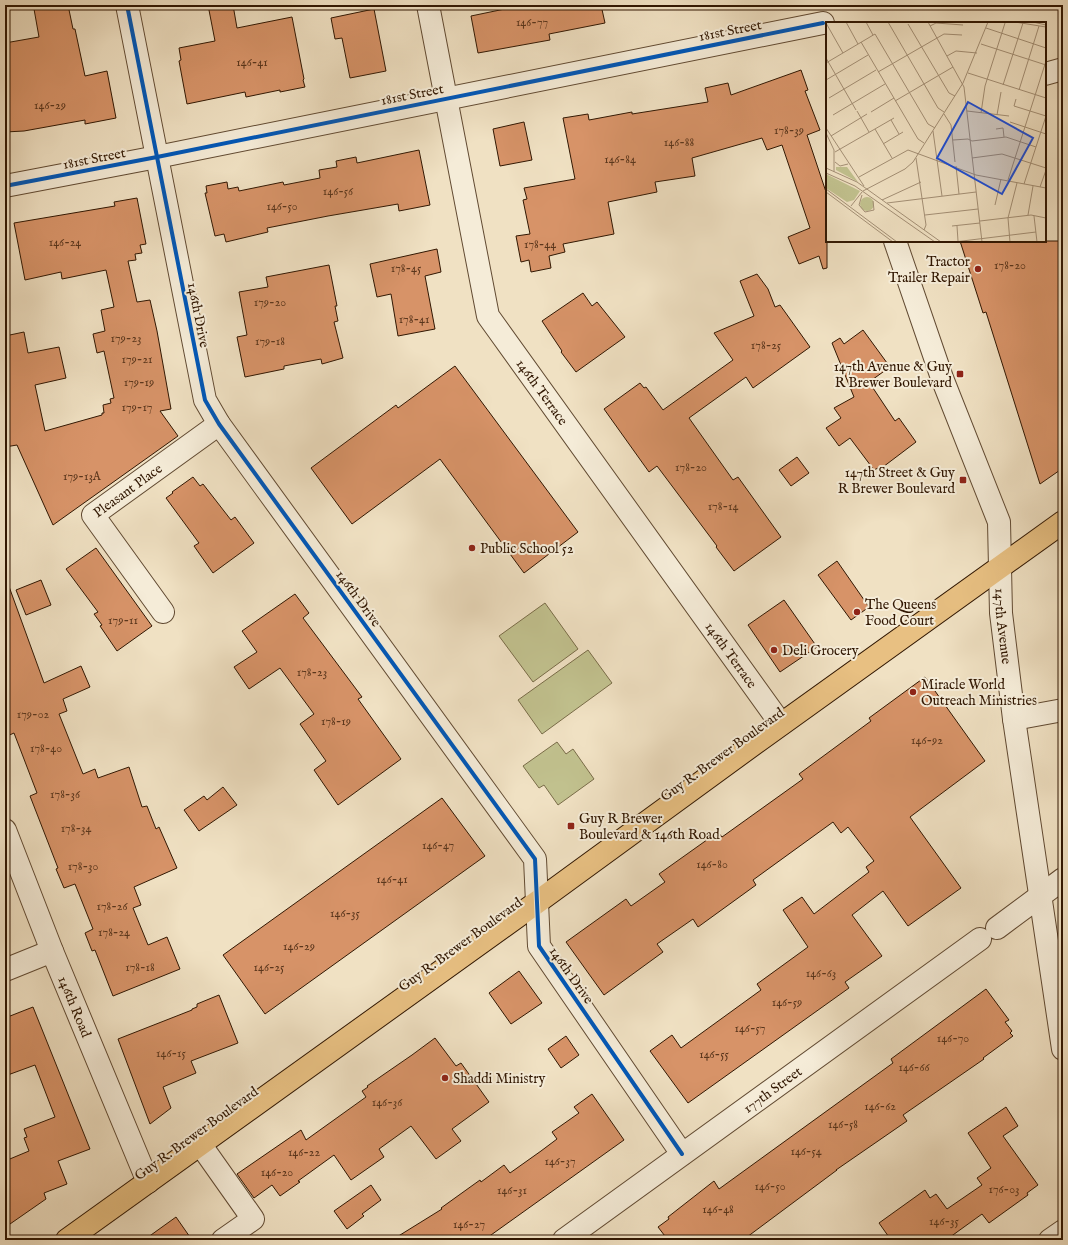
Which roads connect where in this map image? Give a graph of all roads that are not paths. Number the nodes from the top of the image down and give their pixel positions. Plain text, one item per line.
1 (127, 5) edge
2 (428, 5) edge
3 (822, 21) edge
4 (1063, 68) edge
5 (1046, 74) edge
6 (447, 99) junction
7 (157, 157) junction
8 (5, 186) edge
9 (896, 242) edge
10 (219, 424) junction
11 (1063, 522) edge
12 (1001, 567) junction
13 (163, 612) dead end
14 (1063, 710) edge
15 (1014, 719) junction
16 (781, 724) junction
17 (5, 830) edge
18 (1063, 879) edge
19 (1040, 896) junction
20 (536, 903) junction
21 (52, 951) junction
22 (5, 970) edge
23 (1063, 1049) edge
24 (200, 1144) junction
25 (682, 1154) junction
26 (148, 1182) junction
27 (1063, 1231) edge
28 (67, 1240) edge
29 (223, 1240) edge
30 (564, 1240) edge
31 (1050, 1240) edge

1 - 7 street, 146th Drive
2 - 6 street, 146th Terrace
3 - 6 street, 181st Street
4 - 5 street
6 - 7 street, 181st Street
6 - 16 street, 146th Terrace
7 - 8 street, 181st Street
7 - 10 street, 146th Drive
9 - 12 street, 147th Avenue
10 - 13 street, Pleasant Place
10 - 20 street, 146th Drive
11 - 12 main road, Guy R. Brewer Boulevard
12 - 15 street, 147th Avenue
12 - 16 main road, Guy R. Brewer Boulevard
14 - 15 street
15 - 19 street, 147th Avenue
16 - 20 main road, Guy R. Brewer Boulevard
17 - 21 street, 146th Road
18 - 19 street, 177th Street
19 - 23 street, 147th Avenue
19 - 25 street, 177th Street
20 - 24 main road, Guy R. Brewer Boulevard
20 - 25 street, 146th Drive
21 - 22 street
21 - 26 street, 146th Road
24 - 26 main road, Guy R. Brewer Boulevard
24 - 29 street
25 - 30 street, 177th Street
26 - 28 main road, Guy R. Brewer Boulevard
27 - 31 street

